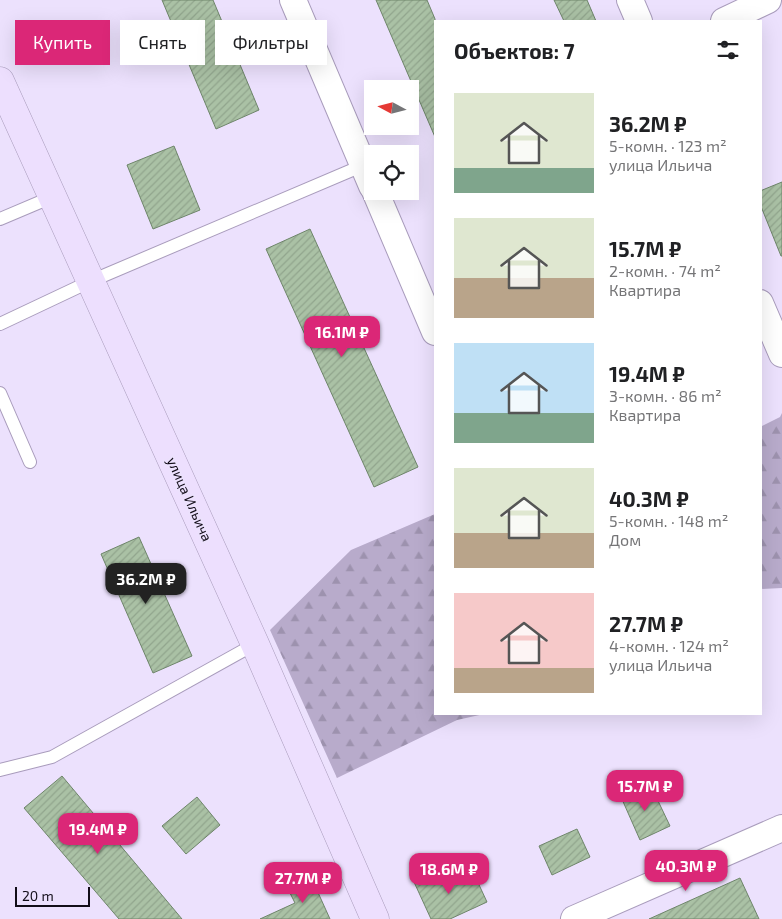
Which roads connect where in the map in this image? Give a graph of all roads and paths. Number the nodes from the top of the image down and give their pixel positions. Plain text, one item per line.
1 (294, 0) edge
2 (630, 0) edge
3 (768, 0) edge
4 (639, 20) edge
5 (726, 20) edge
6 (0, 81) edge
7 (364, 166) edge
8 (364, 178) edge
9 (52, 197) junction
10 (379, 200) edge
11 (0, 219) edge
12 (91, 281) junction
13 (762, 308) edge
14 (0, 324) edge
15 (434, 330) edge
16 (782, 354) edge
17 (0, 393) edge
18 (30, 462) dead end
19 (256, 644) junction
20 (0, 770) edge
21 (782, 828) edge
22 (375, 919) edge
23 (574, 919) edge

1 - 7 street
2 - 4 street
3 - 5 street
6 - 9 main road, улица Ильича
8 - 12 lane
9 - 11 lane
9 - 12 main road, улица Ильича
10 - 15 street
12 - 14 lane
12 - 19 main road, улица Ильича
13 - 16 street
17 - 18 lane
19 - 20 lane
19 - 22 main road, улица Ильича
21 - 23 street

